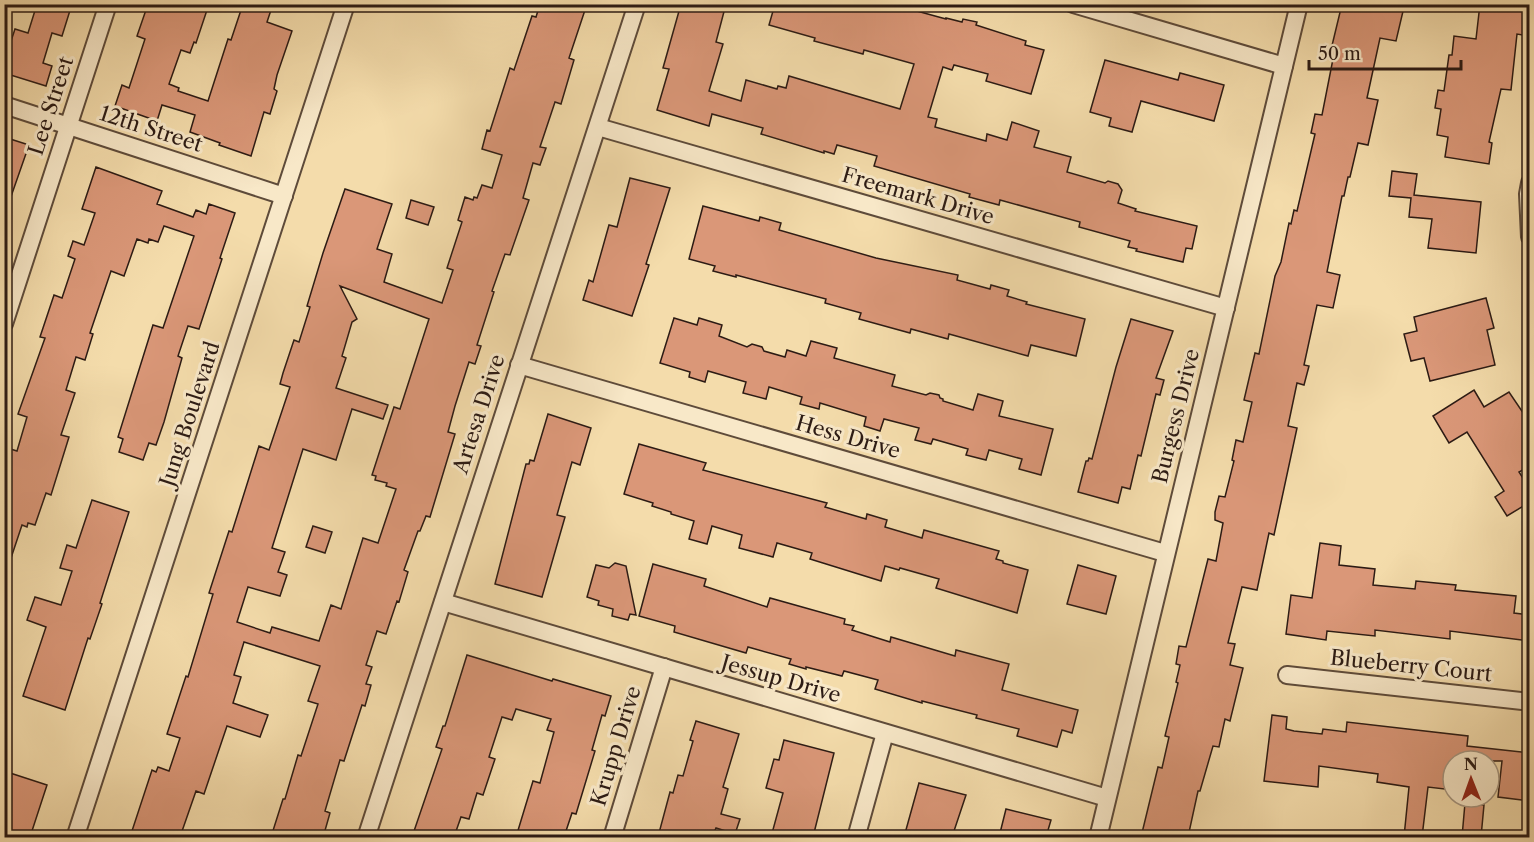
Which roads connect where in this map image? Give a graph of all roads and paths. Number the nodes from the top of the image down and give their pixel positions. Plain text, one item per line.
1 (108, 4) edge
2 (346, 4) edge
3 (638, 4) edge
4 (1073, 4) edge
5 (1299, 4) edge
6 (1284, 66) junction
7 (4, 105) edge
8 (68, 126) junction
9 (598, 127) junction
10 (1530, 183) edge
11 (284, 196) junction
12 (1530, 237) edge
13 (1226, 308) junction
14 (4, 324) edge
15 (519, 365) junction
16 (1166, 553) junction
17 (443, 602) junction
18 (663, 667) junction
19 (1287, 675) dead end
20 (1530, 702) edge
21 (885, 733) junction
22 (1107, 798) junction
23 (75, 837) edge
24 (366, 837) edge
25 (612, 837) edge
26 (856, 837) edge
27 (1098, 837) edge

1 - 8 street, Lee Street
2 - 11 street, Jung Boulevard
3 - 9 street, Artesa Drive
4 - 6 street
5 - 6 street, Burgess Drive
6 - 13 street, Burgess Drive
7 - 8 street, 12th Street
8 - 11 street, 12th Street
8 - 14 street, Lee Street
9 - 13 street, Freemark Drive
9 - 15 street, Artesa Drive
10 - 12 street
11 - 23 street, Jung Boulevard
13 - 16 street, Burgess Drive
15 - 16 street, Hess Drive
15 - 17 street, Artesa Drive
16 - 22 street, Burgess Drive
17 - 18 street, Jessup Drive
17 - 24 street, Artesa Drive
18 - 21 street, Jessup Drive
18 - 25 street, Krupp Drive
19 - 20 street, Blueberry Court
21 - 22 street, Jessup Drive
21 - 26 street
22 - 27 street, Burgess Drive

